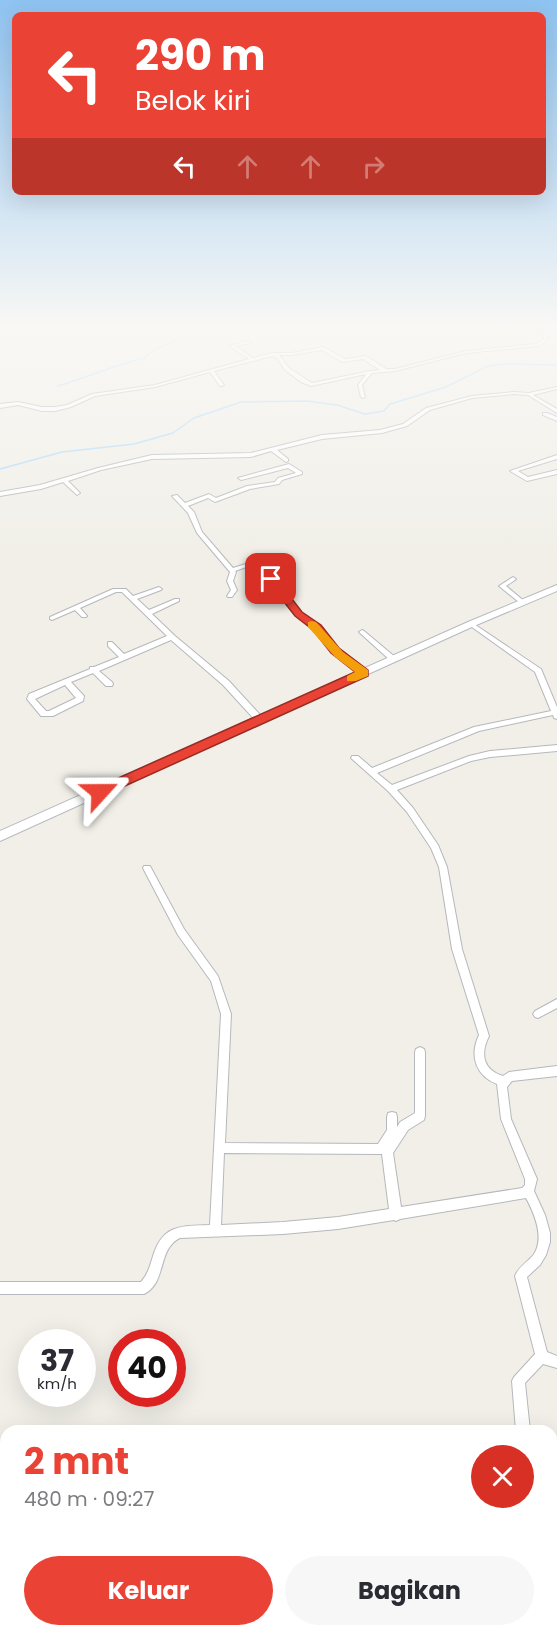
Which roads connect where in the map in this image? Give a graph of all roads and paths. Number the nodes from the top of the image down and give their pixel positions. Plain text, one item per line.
1 (77, 402) edge
2 (451, 402) edge
3 (543, 402) edge
4 (0, 406) edge
5 (557, 411) edge
6 (545, 414) dead end
7 (557, 419) edge
8 (273, 450) junction
9 (557, 457) edge
10 (286, 460) dead end
11 (557, 472) edge
12 (241, 478) dead end
13 (64, 480) junction
14 (77, 493) dead end
15 (0, 494) edge
16 (175, 496) dead end
17 (184, 505) junction
18 (252, 564) dead end
19 (231, 570) junction
20 (271, 579) dead end
21 (513, 579) dead end
22 (557, 588) edge
23 (159, 589) dead end
24 (230, 596) dead end
25 (134, 598) junction
26 (177, 600) dead end
27 (522, 602) junction
28 (76, 607) junction
29 (148, 613) junction
30 (84, 616) dead end
31 (52, 618) dead end
32 (471, 624) junction
33 (362, 632) dead end
34 (172, 637) junction
35 (110, 644) dead end
36 (123, 657) junction
37 (393, 659) junction
38 (93, 669) junction
39 (363, 673) junction
40 (66, 681) junction
41 (109, 684) dead end
42 (556, 714) edge
43 (261, 720) junction
44 (557, 748) edge
45 (355, 758) dead end
46 (371, 772) junction
47 (391, 789) junction
48 (0, 836) edge
49 (147, 868) dead end
50 (557, 1003) edge
51 (538, 1014) dead end
52 (420, 1052) dead end
53 (557, 1071) edge
54 (503, 1081) junction
55 (393, 1117) dead end
56 (219, 1148) junction
57 (528, 1190) junction
58 (396, 1215) junction
59 (215, 1230) junction
60 (0, 1288) edge
61 (542, 1356) junction
62 (557, 1362) edge
63 (522, 1425) edge

1 - 4 street
2 - 8 street
3 - 5 street
6 - 7 street
8 - 10 street
8 - 13 street
9 - 11 street
12 - 17 street
13 - 14 street
13 - 15 street
16 - 17 street
17 - 19 street
18 - 19 street
19 - 24 street
20 - 39 street
21 - 27 street
22 - 27 street
23 - 25 street
25 - 28 street
25 - 29 street
26 - 29 street
27 - 32 street
28 - 30 street
28 - 31 street
29 - 34 street
32 - 37 street
32 - 42 street
33 - 37 street
34 - 36 street
34 - 43 street
35 - 36 street
36 - 38 street
37 - 39 street
38 - 40 street
38 - 41 street
39 - 43 street
40 - 40 street
42 - 46 street
43 - 48 street
44 - 47 street
45 - 46 street
46 - 47 street
47 - 54 street
49 - 56 street
50 - 51 street
52 - 58 street
53 - 54 street
54 - 57 street
55 - 56 street
56 - 59 street
57 - 58 street
57 - 61 street
58 - 59 street
59 - 60 street
61 - 62 street
61 - 63 street

